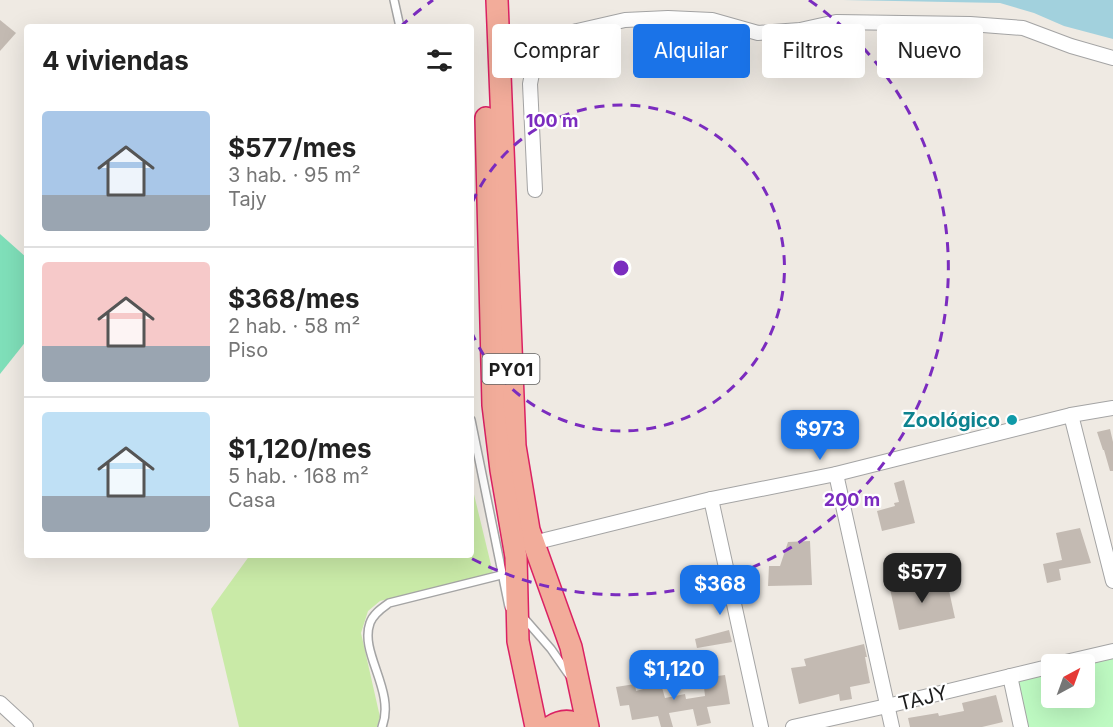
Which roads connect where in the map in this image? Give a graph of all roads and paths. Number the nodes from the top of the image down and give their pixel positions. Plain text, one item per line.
1 (393, 0) edge
2 (483, 0) edge
3 (497, 0) edge
4 (399, 24) edge
5 (1113, 58) edge
6 (535, 190) dead end
7 (1113, 408) edge
8 (1071, 415) junction
9 (474, 436) edge
10 (836, 474) junction
11 (711, 499) junction
12 (533, 543) junction
13 (501, 575) junction
14 (1113, 581) edge
15 (505, 591) junction
16 (517, 610) junction
17 (519, 641) junction
18 (1113, 651) edge
19 (1095, 655) edge
20 (1041, 669) edge
21 (1010, 676) junction
22 (0, 703) edge
23 (583, 703) junction
24 (887, 706) junction
25 (26, 727) edge
26 (382, 727) edge
27 (536, 727) edge
28 (550, 727) edge
29 (582, 727) edge
30 (588, 727) edge
31 (761, 727) edge
32 (793, 727) edge
33 (892, 727) edge
34 (1021, 727) edge

1 - 4 lane
2 - 16 highway, PY01
3 - 12 highway, PY01
5 - 6 street
7 - 8 street
8 - 10 street
8 - 14 street
9 - 13 lane
10 - 11 street
10 - 24 street
11 - 12 street
11 - 31 street
12 - 23 highway, PY01
13 - 15 lane
13 - 26 lane
15 - 16 lane
15 - 17 lane
16 - 17 highway, PY01
16 - 23 lane
17 - 27 highway, PY01
18 - 19 street
20 - 21 street, TAJY
21 - 24 street, TAJY
21 - 34 street
22 - 25 street
23 - 30 highway, PY01
24 - 32 street, TAJY
24 - 33 street
28 - 29 highway

